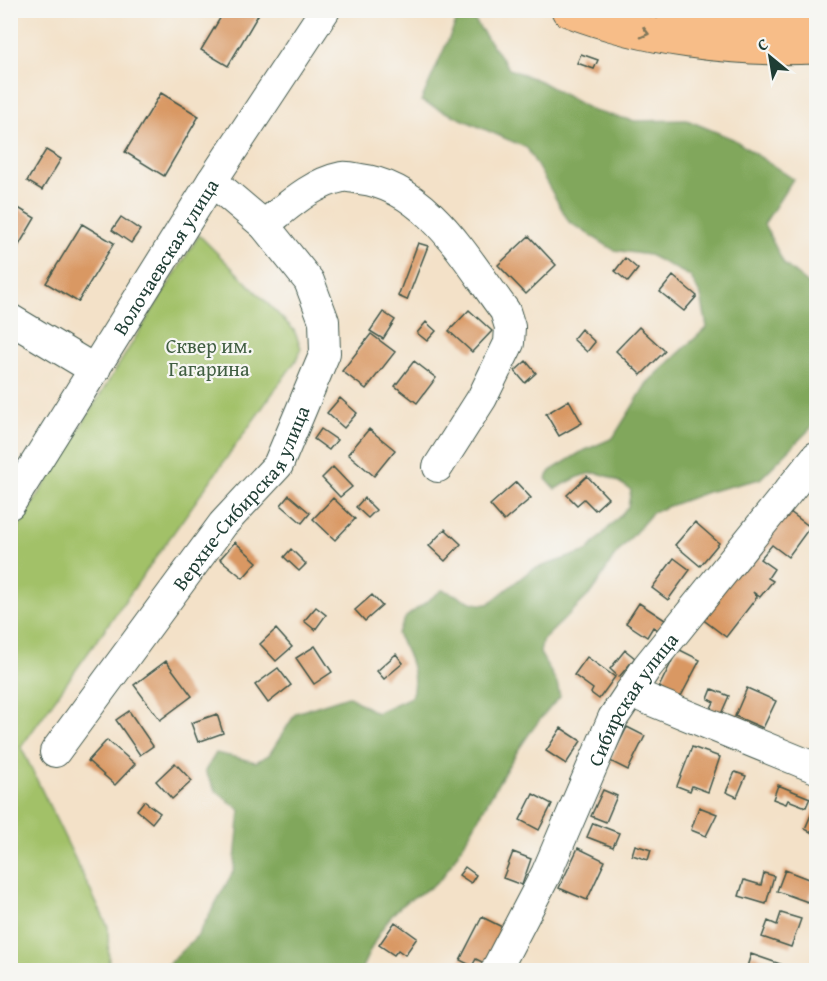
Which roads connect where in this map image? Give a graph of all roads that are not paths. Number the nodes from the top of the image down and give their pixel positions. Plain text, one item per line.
1 (325, 10) edge
2 (568, 10) edge
3 (672, 10) edge
4 (816, 20) edge
5 (816, 47) edge
6 (212, 181) junction
7 (264, 225) junction
8 (10, 319) edge
9 (95, 370) junction
10 (816, 457) edge
11 (438, 467) dead end
12 (10, 504) edge
13 (630, 693) junction
14 (55, 752) dead end
15 (816, 768) edge
16 (496, 970) edge

1 - 6 street, Волочаевская улица
2 -> 5 main road
3 - 4 main road
6 - 7 street, Верхне-Сибирская улица
6 - 9 street, Волочаевская улица
7 - 11 street
7 - 14 street, Верхне-Сибирская улица
8 - 9 street
9 - 12 street, Волочаевская улица
10 - 13 street, Сибирская улица
13 - 15 street
13 - 16 street, Сибирская улица

